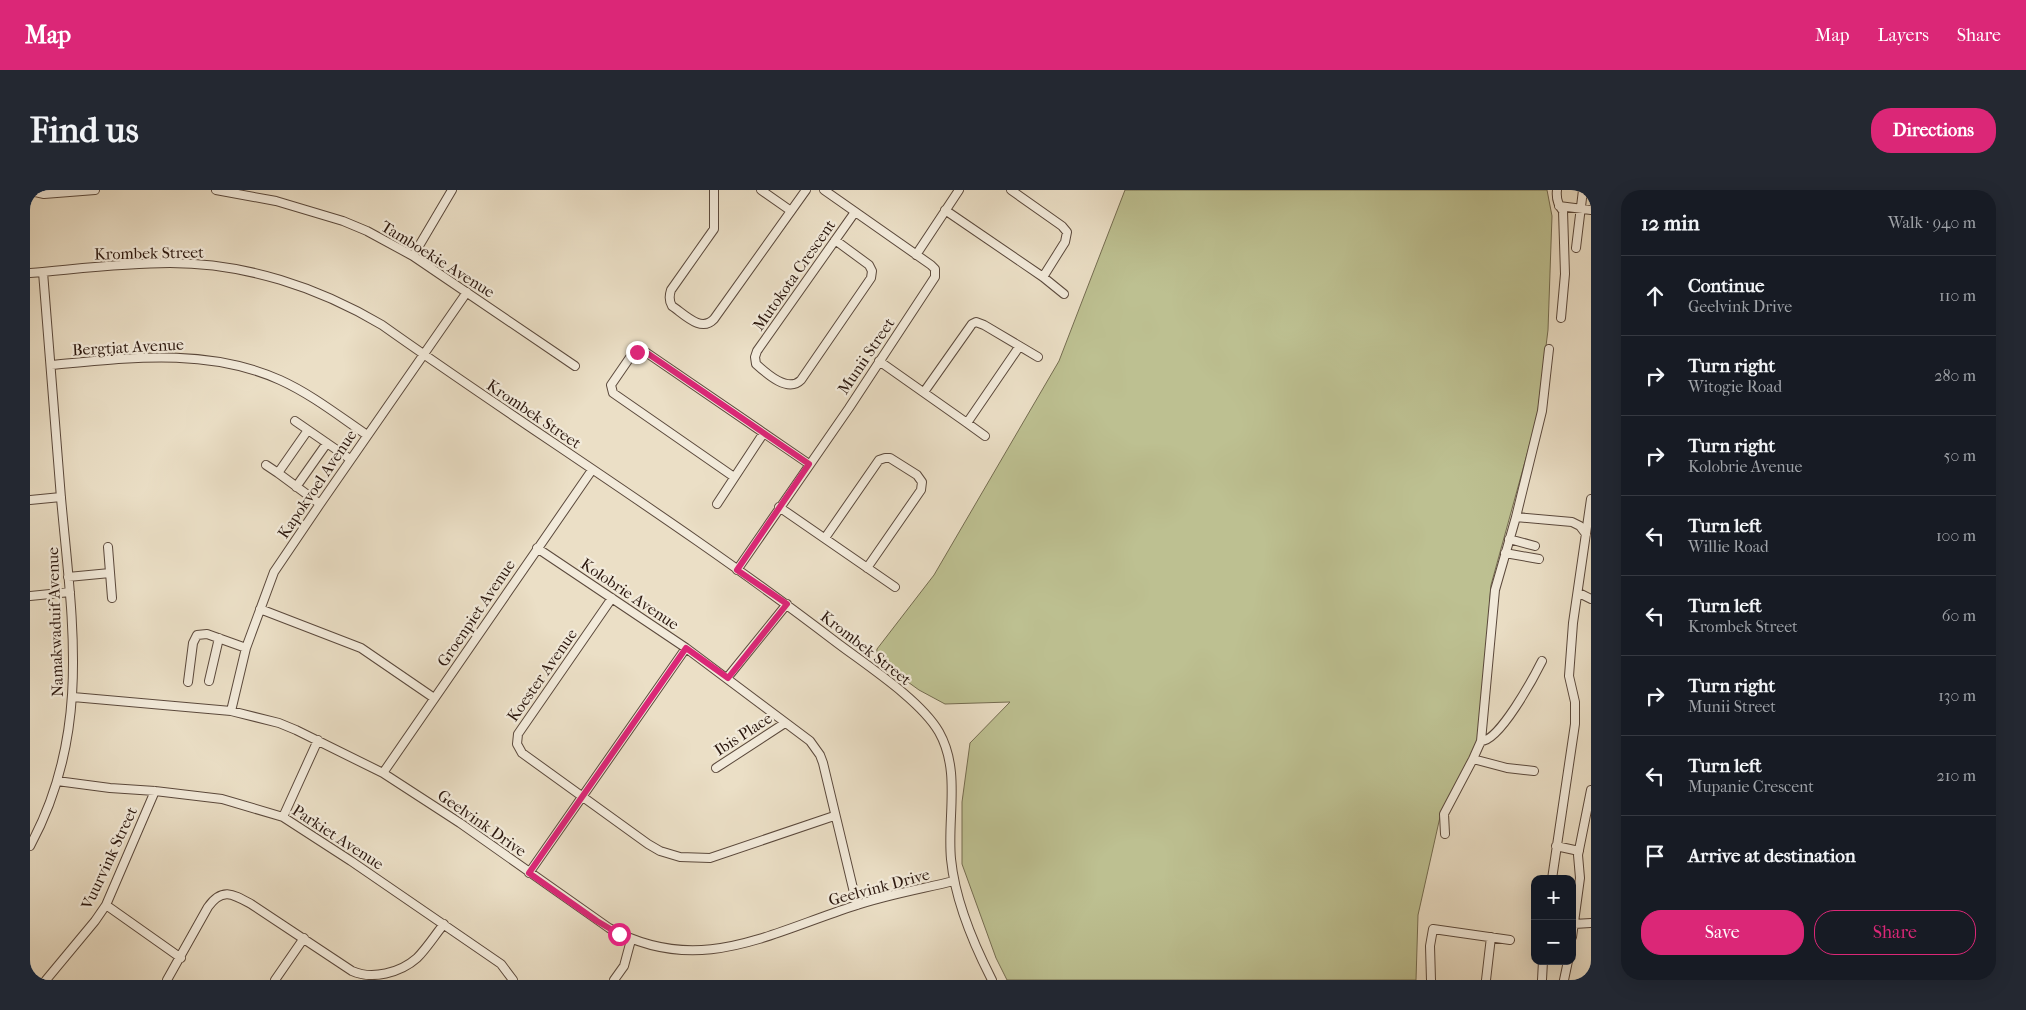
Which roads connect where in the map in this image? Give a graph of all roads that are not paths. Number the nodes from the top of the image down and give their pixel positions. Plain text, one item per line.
1 (86, 190) edge
2 (95, 190) edge
3 (216, 190) edge
4 (452, 190) edge
5 (714, 190) edge
6 (761, 190) edge
7 (806, 190) edge
8 (824, 190) edge
9 (959, 190) edge
10 (1011, 190) edge
11 (1557, 190) edge
12 (1583, 190) edge
13 (30, 191) edge
14 (237, 192) edge
15 (1559, 206) junction
16 (1582, 209) junction
17 (791, 210) junction
18 (945, 210) junction
19 (1591, 210) edge
20 (855, 212) junction
21 (835, 240) junction
22 (1576, 248) dead end
23 (916, 255) junction
24 (413, 256) junction
25 (43, 272) junction
26 (30, 273) edge
27 (1043, 277) junction
28 (467, 292) junction
29 (1064, 294) dead end
30 (1561, 318) dead end
31 (1019, 347) junction
32 (1549, 349) dead end
33 (424, 355) junction
34 (1038, 357) dead end
35 (879, 361) junction
36 (51, 365) junction
37 (575, 366) dead end
38 (924, 392) junction
39 (295, 421) dead end
40 (967, 423) junction
41 (308, 430) junction
42 (763, 434) junction
43 (367, 435) junction
44 (985, 436) dead end
45 (326, 443) junction
46 (350, 459) junction
47 (809, 464) junction
48 (266, 465) dead end
49 (592, 470) junction
50 (278, 473) junction
51 (734, 477) junction
52 (296, 486) junction
53 (61, 497) junction
54 (1591, 498) edge
55 (30, 500) edge
56 (320, 504) junction
57 (717, 504) dead end
58 (779, 507) junction
59 (1516, 517) junction
60 (1586, 534) junction
61 (825, 538) junction
62 (1509, 539) junction
63 (1535, 546) dead end
64 (108, 547) dead end
65 (537, 548) junction
66 (1505, 553) junction
67 (1539, 559) dead end
68 (867, 568) junction
69 (737, 570) junction
70 (110, 573) junction
71 (68, 577) junction
72 (895, 588) dead end
73 (70, 592) junction
74 (1579, 593) junction
75 (30, 596) edge
76 (112, 598) dead end
77 (612, 598) junction
78 (1591, 599) edge
79 (787, 604) junction
80 (260, 609) junction
81 (219, 638) junction
82 (246, 648) junction
83 (686, 648) junction
84 (1542, 660) dead end
85 (728, 678) junction
86 (188, 682) dead end
87 (209, 682) dead end
88 (73, 696) junction
89 (434, 698) junction
90 (231, 711) junction
91 (785, 723) junction
92 (318, 740) junction
93 (1481, 741) junction
94 (1474, 759) junction
95 (716, 768) dead end
96 (1534, 771) dead end
97 (383, 774) junction
98 (57, 781) junction
99 (1591, 790) edge
100 (155, 791) junction
101 (582, 798) junction
102 (834, 816) junction
103 (283, 817) junction
104 (1445, 834) dead end
105 (30, 846) edge
106 (1556, 846) junction
107 (1579, 852) junction
108 (529, 873) junction
109 (1552, 875) edge
110 (954, 882) junction
111 (106, 904) junction
112 (857, 904) junction
113 (1575, 920) edge
114 (1591, 923) edge
115 (444, 924) junction
116 (1576, 924) edge
117 (1491, 937) junction
118 (304, 938) junction
119 (631, 940) junction
120 (1510, 940) dead end
121 (180, 958) junction
122 (1543, 965) edge
123 (1567, 965) edge
124 (46, 980) edge
125 (167, 980) edge
126 (275, 980) edge
127 (513, 980) edge
128 (614, 980) edge
129 (992, 980) edge
130 (1431, 980) edge
131 (1486, 980) edge
132 (1542, 980) edge
133 (1564, 980) edge

1 - 2 street
1 - 13 street
3 - 14 street, Tamboekie Avenue
4 - 24 street
5 - 17 street
6 - 17 street
7 - 17 street
8 - 20 street, Munii Street
9 - 18 street
10 - 27 street
11 - 15 street
12 - 16 street
14 - 24 street, Tamboekie Avenue
15 - 16 street
15 - 30 street
16 - 19 street
16 - 22 street
18 - 23 street
18 - 27 street
20 - 21 street, Mutokota Crescent
20 - 23 street, Munii Street
21 - 21 street, Mutokota Crescent
23 - 35 street, Munii Street
24 - 28 street, Tamboekie Avenue
25 - 26 street, Krombek Street
25 - 33 street, Krombek Street
25 - 36 street, Namakwaduif Avenue
27 - 29 street
28 - 33 street, Kapokvoel Avenue
28 - 37 street, Tamboekie Avenue
31 - 34 street
31 - 38 street
31 - 40 street
32 - 59 street
33 - 43 street, Kapokvoel Avenue
33 - 49 street, Krombek Street
35 - 38 street
35 - 47 street, Munii Street
36 - 43 street, Bergtjat Avenue
36 - 53 street, Namakwaduif Avenue
38 - 40 street
39 - 41 street
40 - 44 street
41 - 45 street
41 - 50 street
42 - 47 street
42 - 51 street
42 - 51 street
43 - 46 street, Kapokvoel Avenue
45 - 46 street
45 - 52 street
46 - 56 street, Kapokvoel Avenue
47 - 58 street, Munii Street
48 - 50 street
49 - 65 street, Groenpiet Avenue
49 - 69 street, Krombek Street
50 - 52 street
51 - 57 street
52 - 56 street
53 - 55 street
53 - 71 street, Namakwaduif Avenue
54 - 60 street
56 - 80 street, Kapokvoel Avenue
58 - 61 street
58 - 69 street, Munii Street
59 - 60 street
59 - 62 street
60 - 74 street
61 - 68 street
61 - 68 street
62 - 63 street
62 - 66 street
64 - 70 street
65 - 77 street, Kolobrie Avenue
65 - 89 street, Groenpiet Avenue
66 - 67 street
66 - 93 street
68 - 72 street
69 - 79 street, Krombek Street
70 - 71 street
70 - 76 street
71 - 73 street, Namakwaduif Avenue
73 - 75 street
73 - 88 street, Namakwaduif Avenue
74 - 78 street
74 - 106 street
77 - 83 street, Kolobrie Avenue
77 - 101 street, Koester Avenue
79 - 85 street
79 - 110 street, Krombek Street
80 - 82 street, Kapokvoel Avenue
80 - 89 street
81 - 82 street
81 - 86 street
81 - 87 street
82 - 90 street, Kapokvoel Avenue
83 - 85 street, Kolobrie Avenue
83 - 101 street
84 - 93 street
85 - 91 street, Kolobrie Avenue
88 - 90 street, Geelvink Drive
88 - 98 street, Namakwaduif Avenue
89 - 97 street, Groenpiet Avenue
90 - 92 street, Geelvink Drive
91 - 95 street, Ibis Place
91 - 102 street, Kolobrie Avenue
92 - 97 street, Geelvink Drive
92 - 103 street
93 - 94 street
94 - 96 street
94 - 104 street
97 - 108 street, Geelvink Drive
98 - 100 street, Parkiet Avenue
98 - 105 street, Namakwaduif Avenue
99 - 107 street
100 - 103 street, Parkiet Avenue
100 - 111 street, Vuurvink Street
101 - 102 street, Koester Avenue
101 - 108 street
102 - 112 street, Kolobrie Avenue
103 - 115 street, Parkiet Avenue
106 - 107 street
106 - 109 street
107 - 113 street
108 - 119 street, Geelvink Drive
110 - 112 street, Geelvink Drive
110 - 129 street, Krombek Street
111 - 121 street
111 - 124 street, Vuurvink Street
112 - 119 street, Geelvink Drive
114 - 116 street
115 - 118 street
115 - 127 street, Parkiet Avenue
117 - 120 street
117 - 130 street
117 - 131 street
118 - 121 street
118 - 126 street
119 - 128 street
121 - 125 street
122 - 132 street
123 - 133 street

